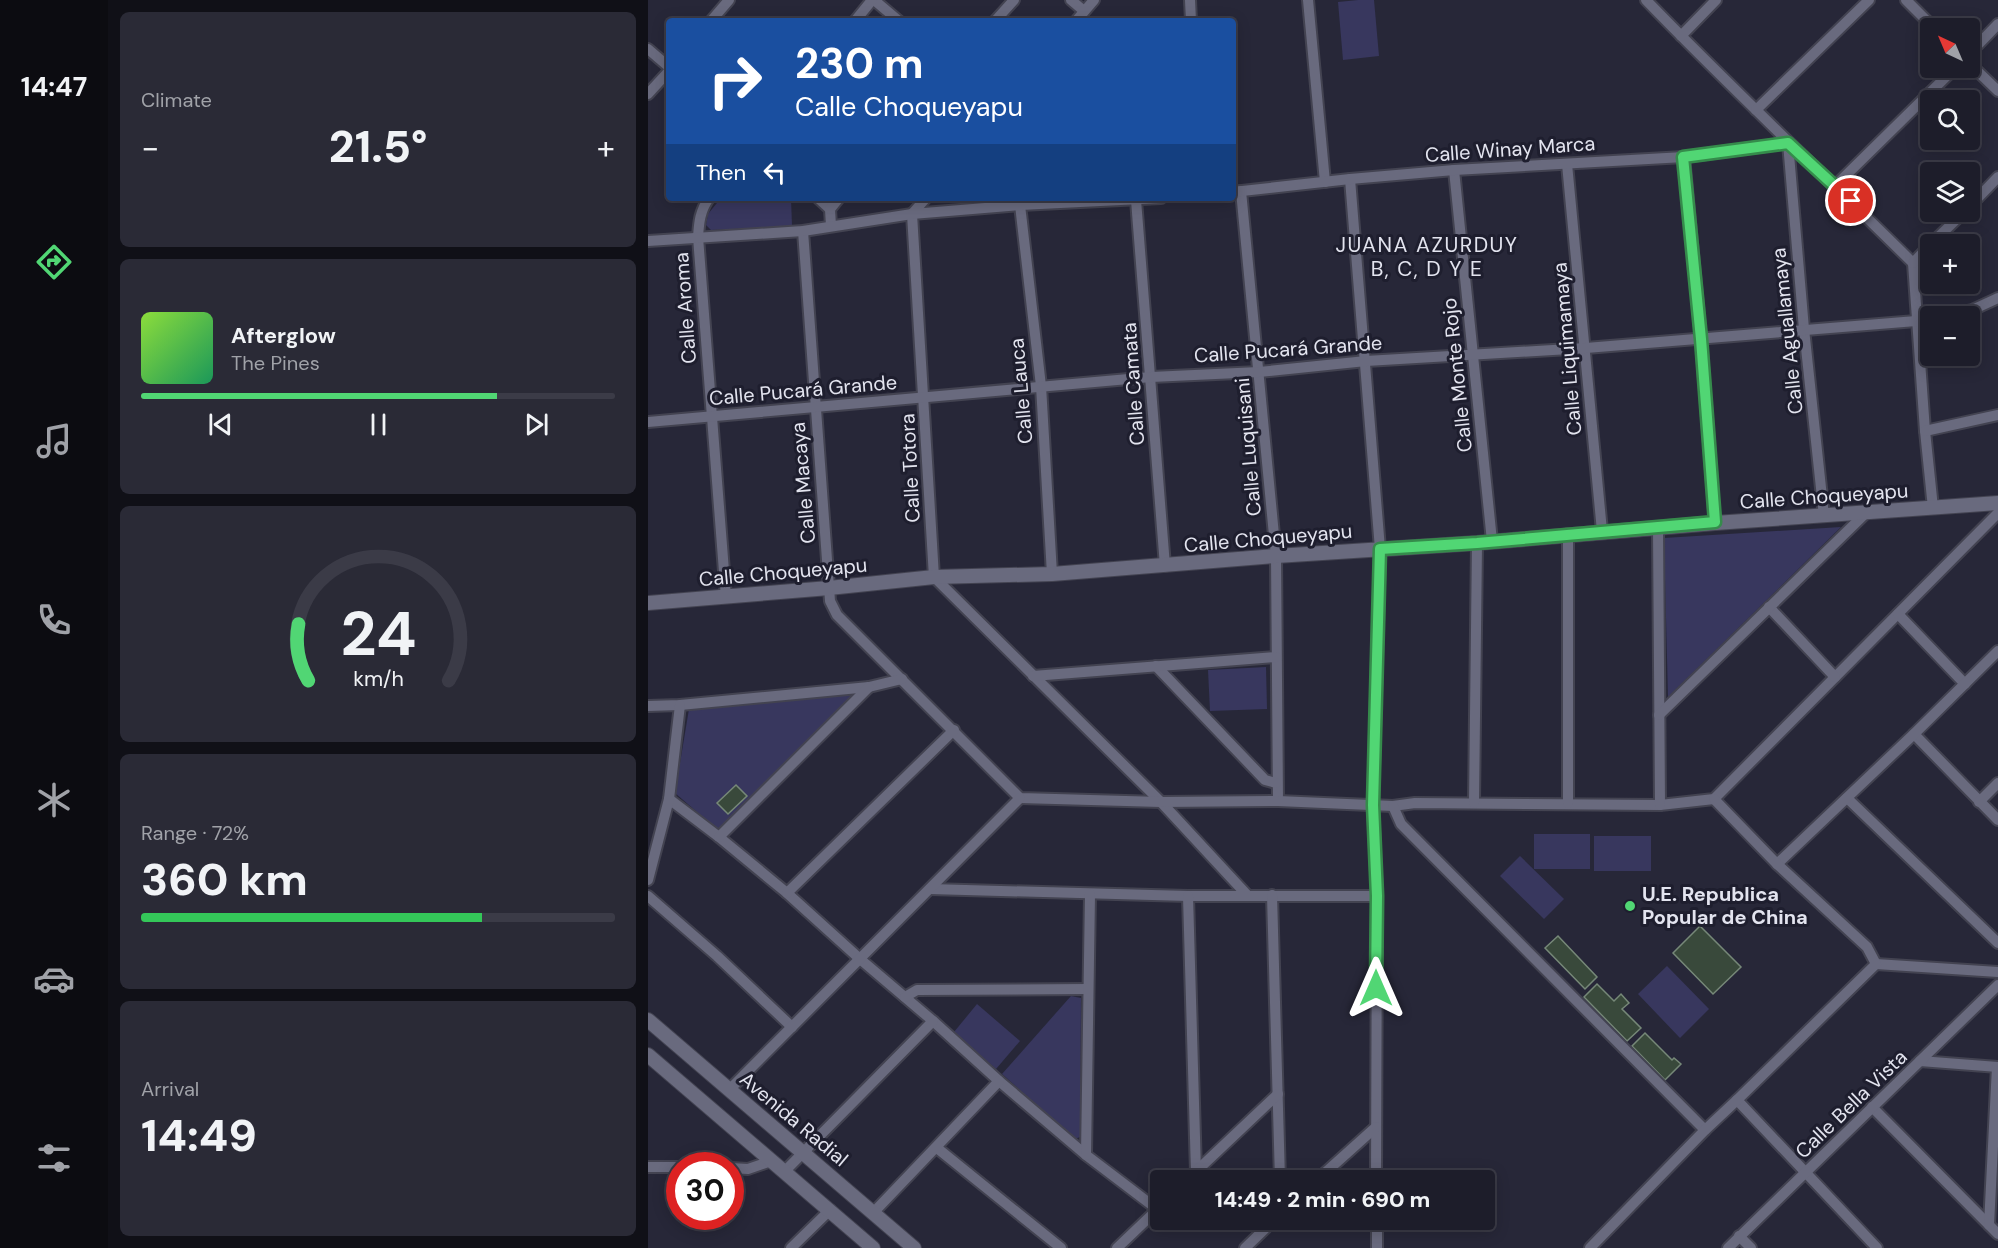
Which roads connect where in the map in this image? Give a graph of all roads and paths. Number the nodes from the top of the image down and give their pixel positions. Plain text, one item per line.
1 (729, 0) edge
2 (873, 0) edge
3 (1014, 0) edge
4 (1071, 0) edge
5 (1094, 0) edge
6 (1190, 0) edge
7 (1308, 0) edge
8 (1646, 0) edge
9 (1716, 0) edge
10 (1869, 0) edge
11 (1906, 0) edge
12 (1084, 11) junction
13 (714, 18) edge
14 (858, 18) edge
15 (895, 18) edge
16 (998, 18) edge
17 (1078, 18) edge
18 (1191, 18) edge
19 (1924, 18) edge
20 (1998, 24) edge
21 (1681, 36) junction
22 (1980, 43) edge
23 (648, 49) edge
24 (666, 66) edge
25 (666, 73) edge
26 (1980, 74) edge
27 (1945, 78) edge
28 (1998, 91) edge
29 (648, 94) edge
30 (1756, 110) junction
31 (1788, 143) junction
32 (1683, 157) junction
33 (1567, 164) junction
34 (1454, 170) junction
35 (1998, 177) edge
36 (1350, 179) junction
37 (1324, 182) junction
38 (1835, 186) junction
39 (1237, 192) edge
40 (1980, 196) edge
41 (707, 201) edge
42 (822, 201) edge
43 (836, 201) edge
44 (923, 201) edge
45 (1021, 201) edge
46 (1136, 201) edge
47 (830, 208) junction
48 (912, 214) junction
49 (1954, 222) edge
50 (831, 226) junction
51 (803, 231) junction
52 (1942, 234) edge
53 (698, 237) junction
54 (648, 241) edge
55 (1920, 256) edge
56 (1913, 263) junction
57 (1998, 298) edge
58 (1980, 306) edge
59 (1920, 320) edge
60 (1916, 321) junction
61 (1804, 329) junction
62 (1701, 339) junction
63 (1586, 348) junction
64 (1473, 355) junction
65 (1366, 361) junction
66 (1259, 372) junction
67 (1151, 377) junction
68 (1041, 386) junction
69 (924, 398) junction
70 (815, 407) junction
71 (712, 416) junction
72 (1998, 416) edge
73 (648, 422) edge
74 (1925, 431) junction
75 (1998, 503) edge
76 (1933, 508) junction
77 (1868, 511) junction
78 (1998, 513) edge
79 (1824, 516) junction
80 (1715, 522) junction
81 (1658, 528) junction
82 (1602, 531) junction
83 (1568, 534) junction
84 (1492, 541) junction
85 (1477, 543) junction
86 (1380, 549) junction
87 (1276, 556) junction
88 (1165, 566) junction
89 (1052, 574) junction
90 (934, 577) junction
91 (830, 588) junction
92 (726, 597) junction
93 (648, 603) edge
94 (1769, 607) junction
95 (1898, 614) junction
96 (1998, 651) edge
97 (1276, 657) junction
98 (1156, 666) junction
99 (1033, 676) junction
100 (1835, 677) junction
101 (902, 679) junction
102 (1965, 684) junction
103 (869, 687) junction
104 (680, 705) junction
105 (648, 706) edge
106 (1659, 715) junction
107 (954, 730) junction
108 (1914, 735) junction
109 (1276, 783) junction
110 (1998, 783) edge
111 (1020, 798) junction
112 (1847, 798) junction
113 (669, 799) junction
114 (1714, 799) junction
115 (1278, 801) junction
116 (1161, 802) junction
117 (1980, 802) junction
118 (1474, 803) junction
119 (1568, 803) junction
120 (1373, 805) junction
121 (1660, 805) junction
122 (1393, 806) junction
123 (1998, 820) edge
124 (719, 837) junction
125 (1777, 864) junction
126 (648, 879) edge
127 (930, 889) junction
128 (787, 893) junction
129 (1090, 894) junction
130 (1272, 895) junction
131 (648, 896) edge
132 (1188, 896) junction
133 (1248, 896) junction
134 (1377, 896) junction
135 (1998, 943) edge
136 (860, 959) junction
137 (1876, 964) junction
138 (1998, 972) edge
139 (1998, 985) edge
140 (1088, 989) junction
141 (905, 997) junction
142 (648, 1020) edge
143 (933, 1022) junction
144 (792, 1027) junction
145 (648, 1055) edge
146 (1920, 1061) junction
147 (1998, 1067) edge
148 (999, 1081) junction
149 (729, 1090) junction
150 (1278, 1094) junction
151 (1737, 1100) junction
152 (1872, 1107) junction
153 (1376, 1127) junction
154 (1705, 1130) junction
155 (937, 1148) junction
156 (802, 1151) junction
157 (1086, 1155) junction
158 (771, 1161) junction
159 (648, 1167) edge
160 (666, 1167) edge
161 (744, 1169) edge
162 (1196, 1170) edge
163 (1198, 1170) edge
164 (1280, 1170) edge
165 (1328, 1170) edge
166 (1377, 1170) edge
167 (784, 1172) junction
168 (1805, 1173) junction
169 (1150, 1201) edge
170 (830, 1210) junction
171 (873, 1213) junction
172 (1150, 1217) edge
173 (1989, 1225) junction
174 (1264, 1230) edge
175 (1377, 1230) edge
176 (1998, 1234) edge
177 (1739, 1236) junction
178 (791, 1248) edge
179 (873, 1248) edge
180 (914, 1248) edge
181 (1061, 1248) edge
182 (1117, 1248) edge
183 (1245, 1248) edge
184 (1377, 1248) edge
185 (1590, 1248) edge
186 (1728, 1248) edge
187 (1750, 1248) edge
188 (1877, 1248) edge

1 - 13 street
2 - 14 street
2 - 15 street
3 - 16 street
4 - 12 street
5 - 12 street
6 - 18 street
7 - 37 street
8 - 21 street
9 - 21 street
10 - 30 street
11 - 19 street
12 - 17 street
20 - 22 street
21 - 30 street
23 - 24 street
25 - 29 street
26 - 28 street
27 - 38 street
30 - 31 street
31 - 32 street, Calle Winay Marca
31 - 38 street
31 - 61 street, Calle Aguallamaya
32 - 33 street, Calle Winay Marca
32 - 62 street
33 - 34 street, Calle Winay Marca
33 - 63 street, Calle Liquimamaya
34 - 36 street, Calle Winay Marca
34 - 64 street, Calle Monte Rojo
35 - 40 street
36 - 37 street, Calle Winay Marca
36 - 65 street
37 - 39 street, Calle Winay Marca
38 - 56 street
39 - 66 street, Calle Luquisani
41 - 53 street, Calle Aroma
42 - 47 street
43 - 47 street
44 - 48 street
45 - 48 street
45 - 68 street, Calle Lauca
46 - 67 street, Calle Camata
47 - 50 street
48 - 50 street
48 - 69 street, Calle Totora
49 - 52 street
50 - 51 street
51 - 53 street
51 - 70 street, Calle Macaya
53 - 54 street
53 - 71 street, Calle Aroma
55 - 56 street
56 - 60 street
57 - 58 street
59 - 60 street, Calle Pucará Grande
60 - 61 street, Calle Pucará Grande
60 - 74 street
61 - 62 street, Calle Pucará Grande
61 - 79 street, Calle Aguallamaya
62 - 63 street, Calle Pucará Grande
62 - 80 street
63 - 64 street, Calle Pucará Grande
63 - 82 street, Calle Liquimamaya
64 - 65 street, Calle Pucará Grande
64 - 84 street, Calle Monte Rojo
65 - 66 street, Calle Pucará Grande
65 - 86 street
66 - 67 street, Calle Pucará Grande
66 - 87 street, Calle Luquisani
67 - 68 street, Calle Pucará Grande
67 - 88 street, Calle Camata
68 - 69 street, Calle Pucará Grande
68 - 89 street, Calle Lauca
69 - 70 street, Calle Pucará Grande
69 - 90 street, Calle Totora
70 - 71 street, Calle Pucará Grande
70 - 91 street, Calle Macaya
71 - 73 street, Calle Pucará Grande
71 - 92 street, Calle Aroma
72 - 74 street
74 - 76 street
75 - 76 street, Calle Choqueyapu
76 - 77 street, Calle Choqueyapu
77 - 79 street, Calle Choqueyapu
77 - 94 street
78 - 95 street
79 - 80 street, Calle Choqueyapu
80 - 81 street, Calle Choqueyapu
81 - 82 street, Calle Choqueyapu
81 - 106 street
82 - 83 street, Calle Choqueyapu
83 - 84 street, Calle Choqueyapu
83 - 119 street
84 - 85 street, Calle Choqueyapu
85 - 86 street, Calle Choqueyapu
85 - 118 street
86 - 87 street, Calle Choqueyapu
86 - 120 street
87 - 88 street, Calle Choqueyapu
87 - 97 street, Calle Luquisani
88 - 89 street, Calle Choqueyapu
89 - 90 street, Calle Choqueyapu
90 - 91 street, Calle Choqueyapu
90 - 99 street
91 - 92 street, Calle Choqueyapu
91 - 101 street, Calle Macaya
92 - 93 street, Calle Choqueyapu
94 - 100 street
94 - 106 street
95 - 100 street
95 - 102 street
96 - 102 street
97 - 98 street
97 - 109 street, Calle Luquisani
98 - 99 street
98 - 109 street
99 - 116 street
100 - 114 street
101 - 103 street
101 - 107 street, Calle Macaya
102 - 108 street
103 - 104 street
103 - 124 street
104 - 105 street
104 - 113 street
106 - 121 street
107 - 111 street, Calle Macaya
107 - 128 street
108 - 112 street
108 - 117 street
109 - 115 street, Calle Luquisani
110 - 117 street
111 - 116 street
111 - 127 street
112 - 125 street
112 - 135 street
113 - 124 street
113 - 126 street
114 - 121 street
114 - 125 street
115 - 116 street
115 - 120 street
116 - 133 street
117 - 123 street
118 - 119 street
118 - 122 street
119 - 121 street
120 - 122 street
120 - 134 street
122 - 154 street
124 - 128 street
125 - 137 street
127 - 129 street
127 - 136 street
128 - 136 street
129 - 132 street
129 - 140 street
130 - 133 street
130 - 134 street
130 - 150 street
131 - 144 street
132 - 133 street
132 - 162 street
134 - 153 street
136 - 141 street
136 - 144 street
137 - 138 street
137 - 151 street
139 - 146 street, Calle Bella Vista
140 - 141 street
140 - 157 street
141 - 143 street
142 - 149 street, Avenida Radial
143 - 148 street
143 - 156 street
144 - 149 street
145 - 158 street
146 - 147 street
146 - 152 street, Calle Bella Vista
147 - 173 street
148 - 155 street
148 - 157 street
149 - 156 street, Avenida Radial
150 - 163 street
150 - 164 street
151 - 154 street
151 - 168 street
152 - 168 street, Calle Bella Vista
152 - 173 street
153 - 165 street
153 - 166 street
154 - 185 street
155 - 171 street
155 - 181 street
156 - 167 street
156 - 171 street, Avenida Radial
157 - 169 street
158 - 161 street
158 - 167 street
159 - 160 street
167 - 170 street
168 - 177 street, Calle Bella Vista
168 - 188 street
170 - 178 street
170 - 179 street
171 - 180 street, Avenida Radial
172 - 182 street
173 - 176 street
174 - 183 street
175 - 184 street
177 - 186 street, Calle Bella Vista
177 - 187 street

